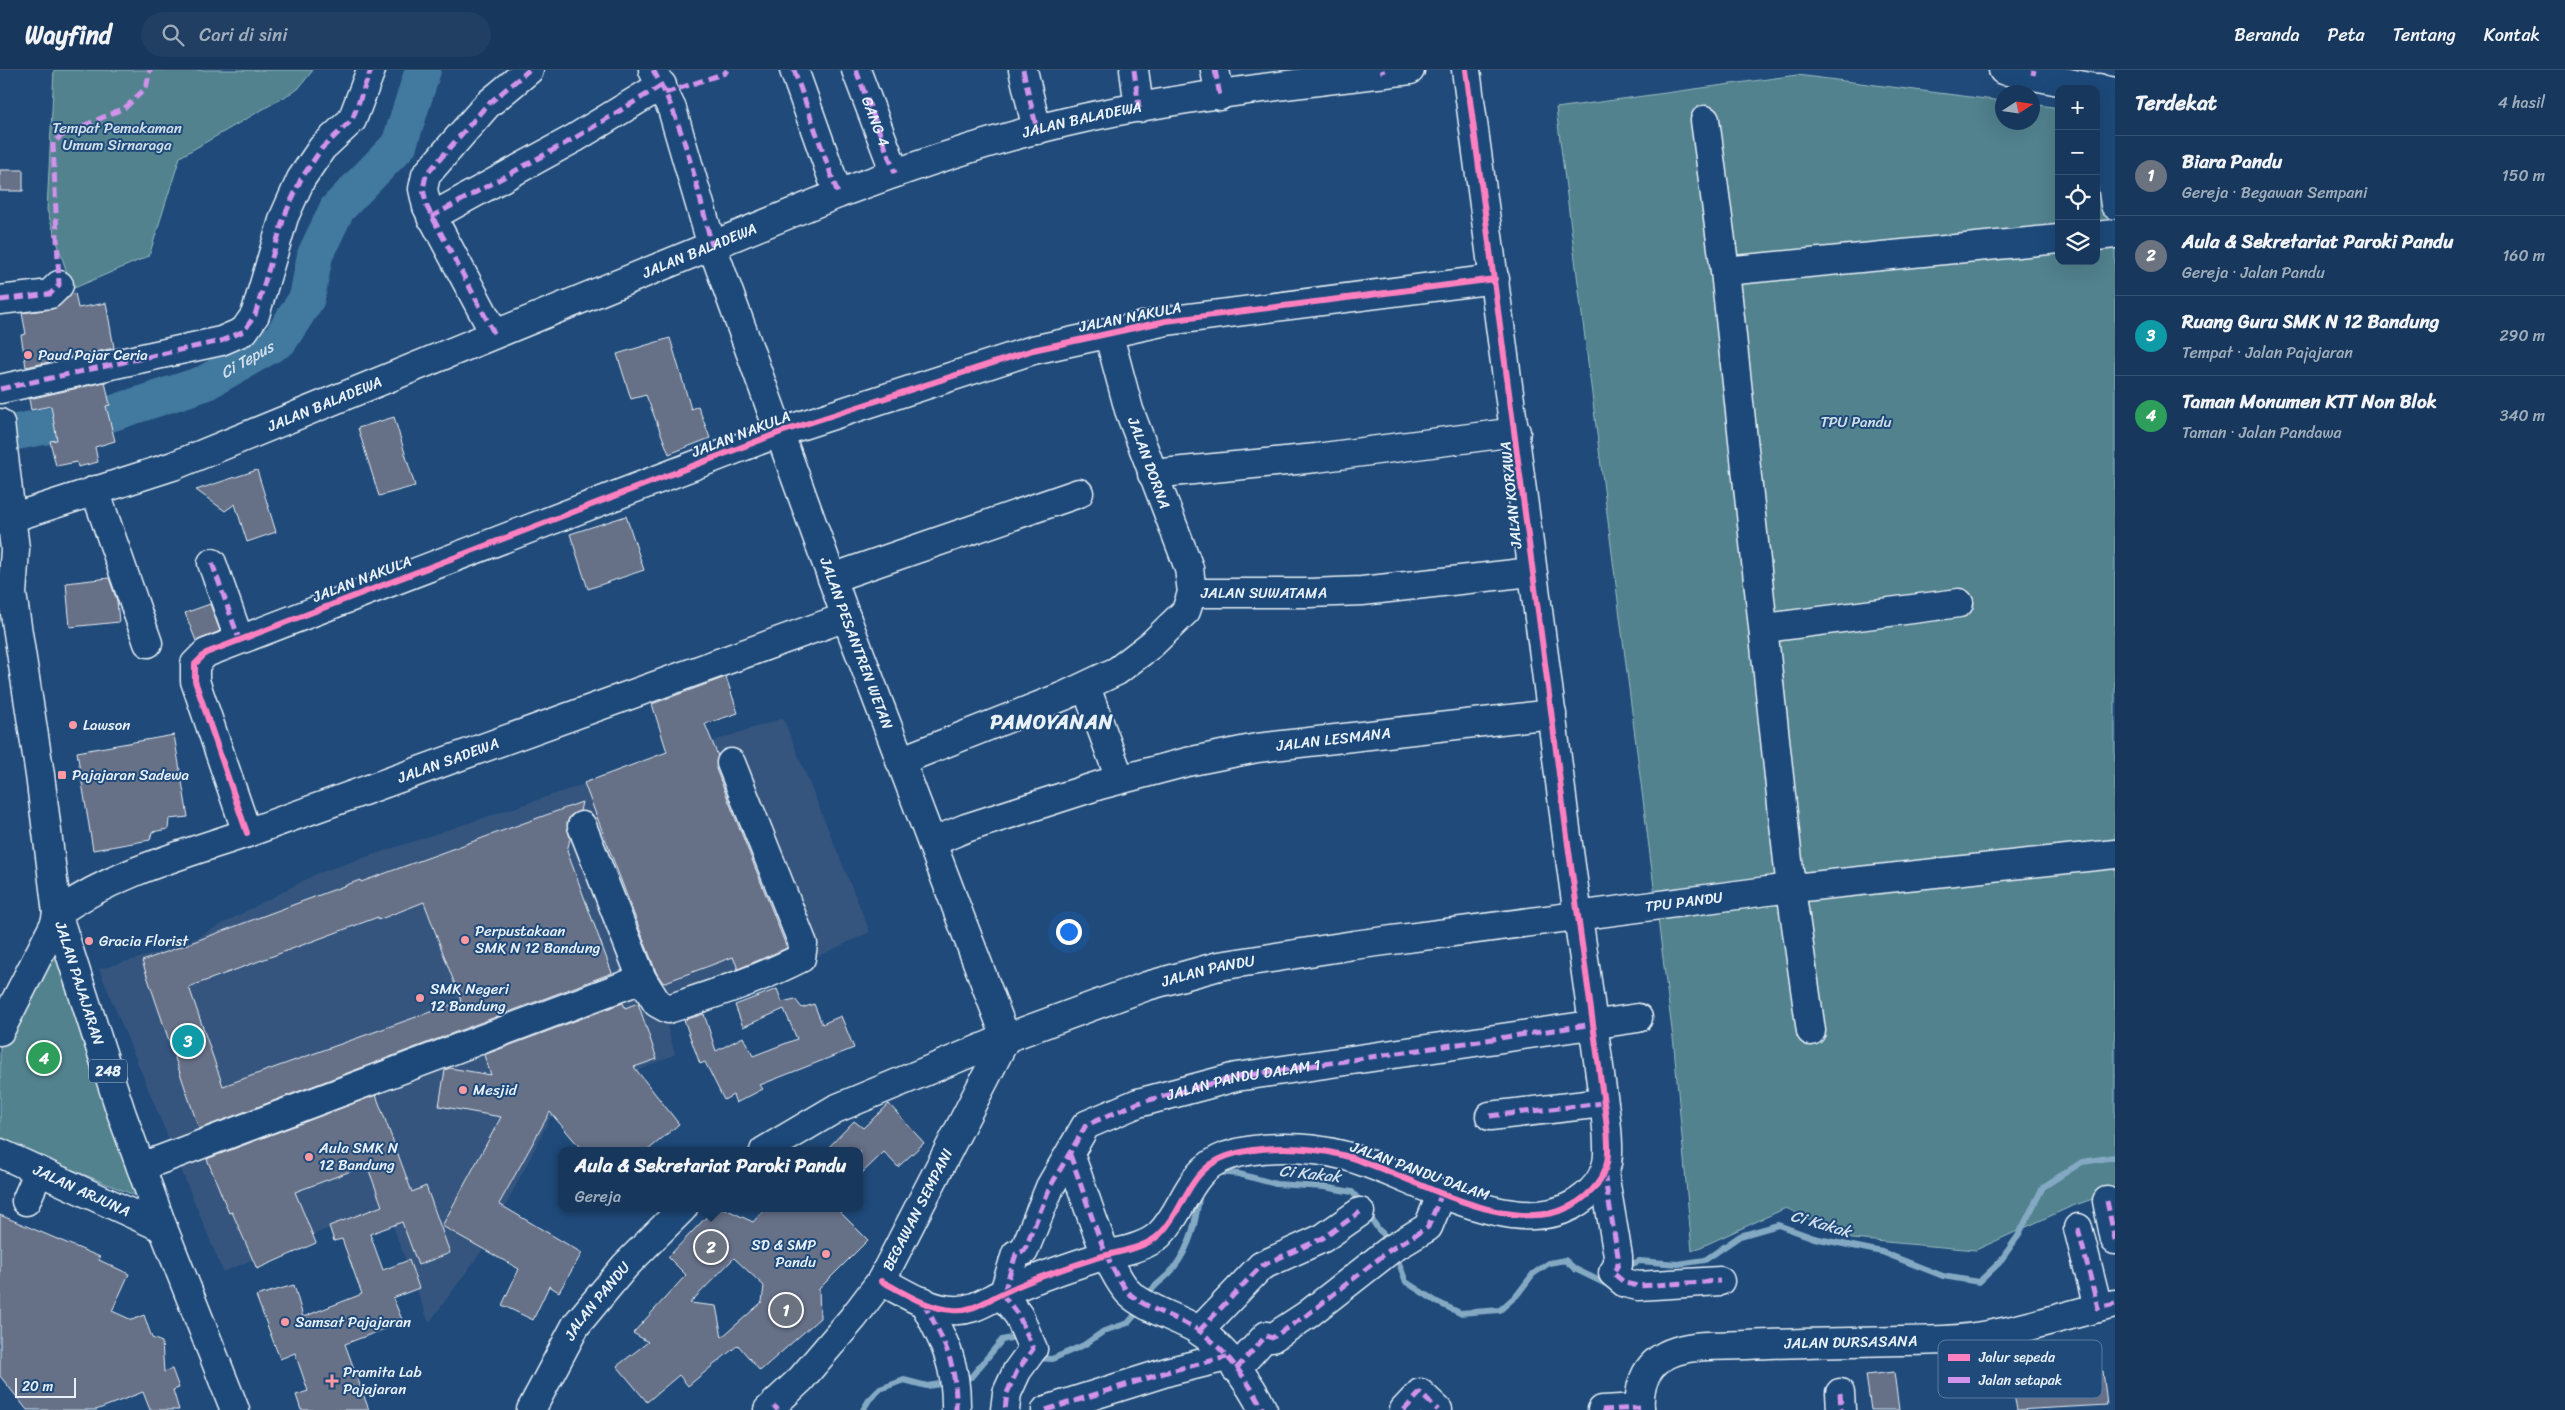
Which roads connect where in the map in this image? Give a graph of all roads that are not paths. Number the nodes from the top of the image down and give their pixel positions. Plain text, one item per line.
1 (371, 70) edge
2 (529, 70) edge
3 (794, 70) edge
4 (856, 70) edge
5 (1023, 70) edge
6 (1134, 70) edge
7 (1410, 70) edge
8 (1466, 70) edge
9 (2003, 70) edge
10 (1382, 72) edge
11 (2034, 72) edge
12 (658, 78) edge
13 (1218, 83) edge
14 (2107, 90) edge
15 (1139, 108) junction
16 (1705, 120) dead end
17 (1037, 130) junction
18 (895, 172) junction
19 (838, 194) junction
20 (2115, 206) edge
21 (432, 217) junction
22 (2115, 234) edge
23 (2100, 236) edge
24 (2055, 240) edge
25 (712, 246) junction
26 (1725, 271) junction
27 (1495, 279) junction
28 (60, 285) dead end
29 (0, 300) edge
30 (1108, 332) junction
31 (494, 333) junction
32 (0, 389) edge
33 (1, 431) edge
34 (781, 432) junction
35 (1516, 432) junction
36 (1152, 474) junction
37 (96, 490) junction
38 (1079, 493) dead end
39 (12, 518) junction
40 (212, 563) dead end
41 (1532, 572) junction
42 (832, 578) junction
43 (6, 582) edge
44 (1192, 593) junction
45 (1959, 603) dead end
46 (846, 617) junction
47 (1765, 628) junction
48 (238, 639) junction
49 (148, 643) dead end
50 (1086, 687) junction
51 (1552, 714) junction
52 (900, 762) junction
53 (732, 763) dead end
54 (1120, 779) junction
55 (582, 826) dead end
56 (248, 833) junction
57 (932, 842) junction
58 (2115, 854) edge
59 (1791, 889) junction
60 (57, 913) junction
61 (1577, 917) junction
62 (642, 979) junction
63 (1638, 1018) dead end
64 (1594, 1024) junction
65 (0, 1031) edge
66 (1811, 1032) dead end
67 (1006, 1038) junction
68 (1603, 1103) junction
69 (1490, 1116) dead end
70 (771, 1147) edge
71 (0, 1153) edge
72 (1070, 1155) junction
73 (141, 1167) junction
74 (39, 1171) junction
75 (1604, 1173) junction
76 (1442, 1193) junction
77 (2107, 1201) dead end
78 (26, 1202) dead end
79 (679, 1212) edge
80 (1360, 1212) dead end
81 (163, 1228) junction
82 (2078, 1228) dead end
83 (2115, 1240) edge
84 (1107, 1255) junction
85 (881, 1281) junction
86 (1720, 1281) dead end
87 (1003, 1293) junction
88 (922, 1301) junction
89 (2107, 1306) edge
90 (1199, 1330) junction
91 (1232, 1363) junction
92 (955, 1390) edge
93 (773, 1409) edge
94 (1640, 1409) edge
95 (236, 1410) edge
96 (531, 1410) edge
97 (1005, 1410) edge
98 (1046, 1410) edge
99 (1263, 1410) edge
100 (1404, 1410) edge
101 (1438, 1410) edge
102 (1602, 1410) edge

1 - 32 main road
2 - 21 main road
3 - 19 main road
4 - 18 main road, GANG 4
5 - 17 main road
6 - 15 main road
7 - 10 main road, JALAN BALADEWA
8 - 27 main road, JALAN KORAWA
9 - 11 main road
10 - 13 main road, JALAN BALADEWA
11 - 14 main road
12 - 21 main road
12 - 25 main road, JALAN PESANTREN WETAN
13 - 15 main road, JALAN BALADEWA
14 - 20 main road
15 - 17 main road, JALAN BALADEWA
16 - 26 main road
17 - 18 main road, JALAN BALADEWA
18 - 19 main road, JALAN BALADEWA
19 - 25 main road, JALAN BALADEWA
21 - 31 main road
22 - 23 main road
24 - 26 main road
25 - 31 main road, JALAN BALADEWA
25 - 34 main road, JALAN PESANTREN WETAN
26 - 47 main road
27 - 30 main road, JALAN NAKULA
27 - 35 main road, JALAN KORAWA
28 - 29 main road
30 - 34 main road, JALAN NAKULA
30 - 36 main road, JALAN DORNA
31 - 37 main road, JALAN BALADEWA
33 - 39 main road, JALAN PAJAJARAN / 248
34 - 42 main road, JALAN PESANTREN WETAN
34 - 48 main road, JALAN NAKULA
35 - 36 main road
35 - 41 main road, JALAN KORAWA
36 - 44 main road, JALAN DORNA
37 - 39 main road, JALAN BALADEWA
37 - 49 main road
38 - 42 main road
39 - 43 main road, JALAN PAJAJARAN / 248
40 - 48 main road
41 - 44 main road, JALAN SUWATAMA
41 - 51 main road, JALAN KORAWA
42 - 46 main road, JALAN PESANTREN WETAN
43 - 60 main road, JALAN PAJAJARAN / 248
44 - 50 main road, JALAN SUWATAMA
45 - 47 main road
46 - 52 main road, JALAN PESANTREN WETAN
46 - 56 main road, JALAN SADEWA
47 - 59 main road
48 - 56 main road, JALAN NAKULA
50 - 52 main road, JALAN SUWATAMA
50 - 54 main road
51 - 54 main road, JALAN LESMANA
51 - 61 main road, JALAN KORAWA
52 - 57 main road, JALAN PESANTREN WETAN
53 - 62 main road
54 - 57 main road, JALAN LESMANA
55 - 62 main road
56 - 60 main road, JALAN SADEWA
57 - 67 main road, JALAN PESANTREN WETAN
58 - 59 main road, TPU PANDU
59 - 61 main road, TPU PANDU
59 - 66 main road
60 - 65 main road
60 - 73 main road, JALAN PAJAJARAN / 248
61 - 64 main road
61 - 67 main road, JALAN PANDU
62 - 73 main road
63 - 64 main road, JALAN PANDU DALAM 1
64 - 68 main road, JALAN PANDU DALAM
64 - 72 main road, JALAN PANDU DALAM 1
67 - 70 main road, JALAN PANDU
67 - 85 main road, BEGAWAN SEMPANI
68 - 69 main road
68 - 75 main road, JALAN PANDU DALAM
71 - 74 main road, JALAN ARJUNA
72 - 84 main road
72 - 87 main road, JALAN PANDU DALAM 1
73 - 81 main road, JALAN PAJAJARAN / 248
74 - 78 main road
74 - 81 main road, JALAN ARJUNA
75 - 76 main road, JALAN PANDU DALAM
75 - 86 main road
76 - 84 main road, JALAN PANDU DALAM
76 - 91 main road
77 - 83 main road
79 - 96 main road, JALAN PANDU
80 - 90 main road
81 - 95 main road, JALAN PAJAJARAN / 248
82 - 89 main road
84 - 87 main road, JALAN PANDU DALAM
84 - 90 main road
85 - 88 main road, JALAN PANDU DALAM
85 - 93 main road, BEGAWAN SEMPANI
87 - 88 main road, JALAN PANDU DALAM
87 - 97 main road
88 - 92 main road
89 - 94 main road, JALAN DURSASANA
90 - 91 main road
91 - 98 main road
91 - 99 main road
94 - 102 main road
100 - 101 main road

